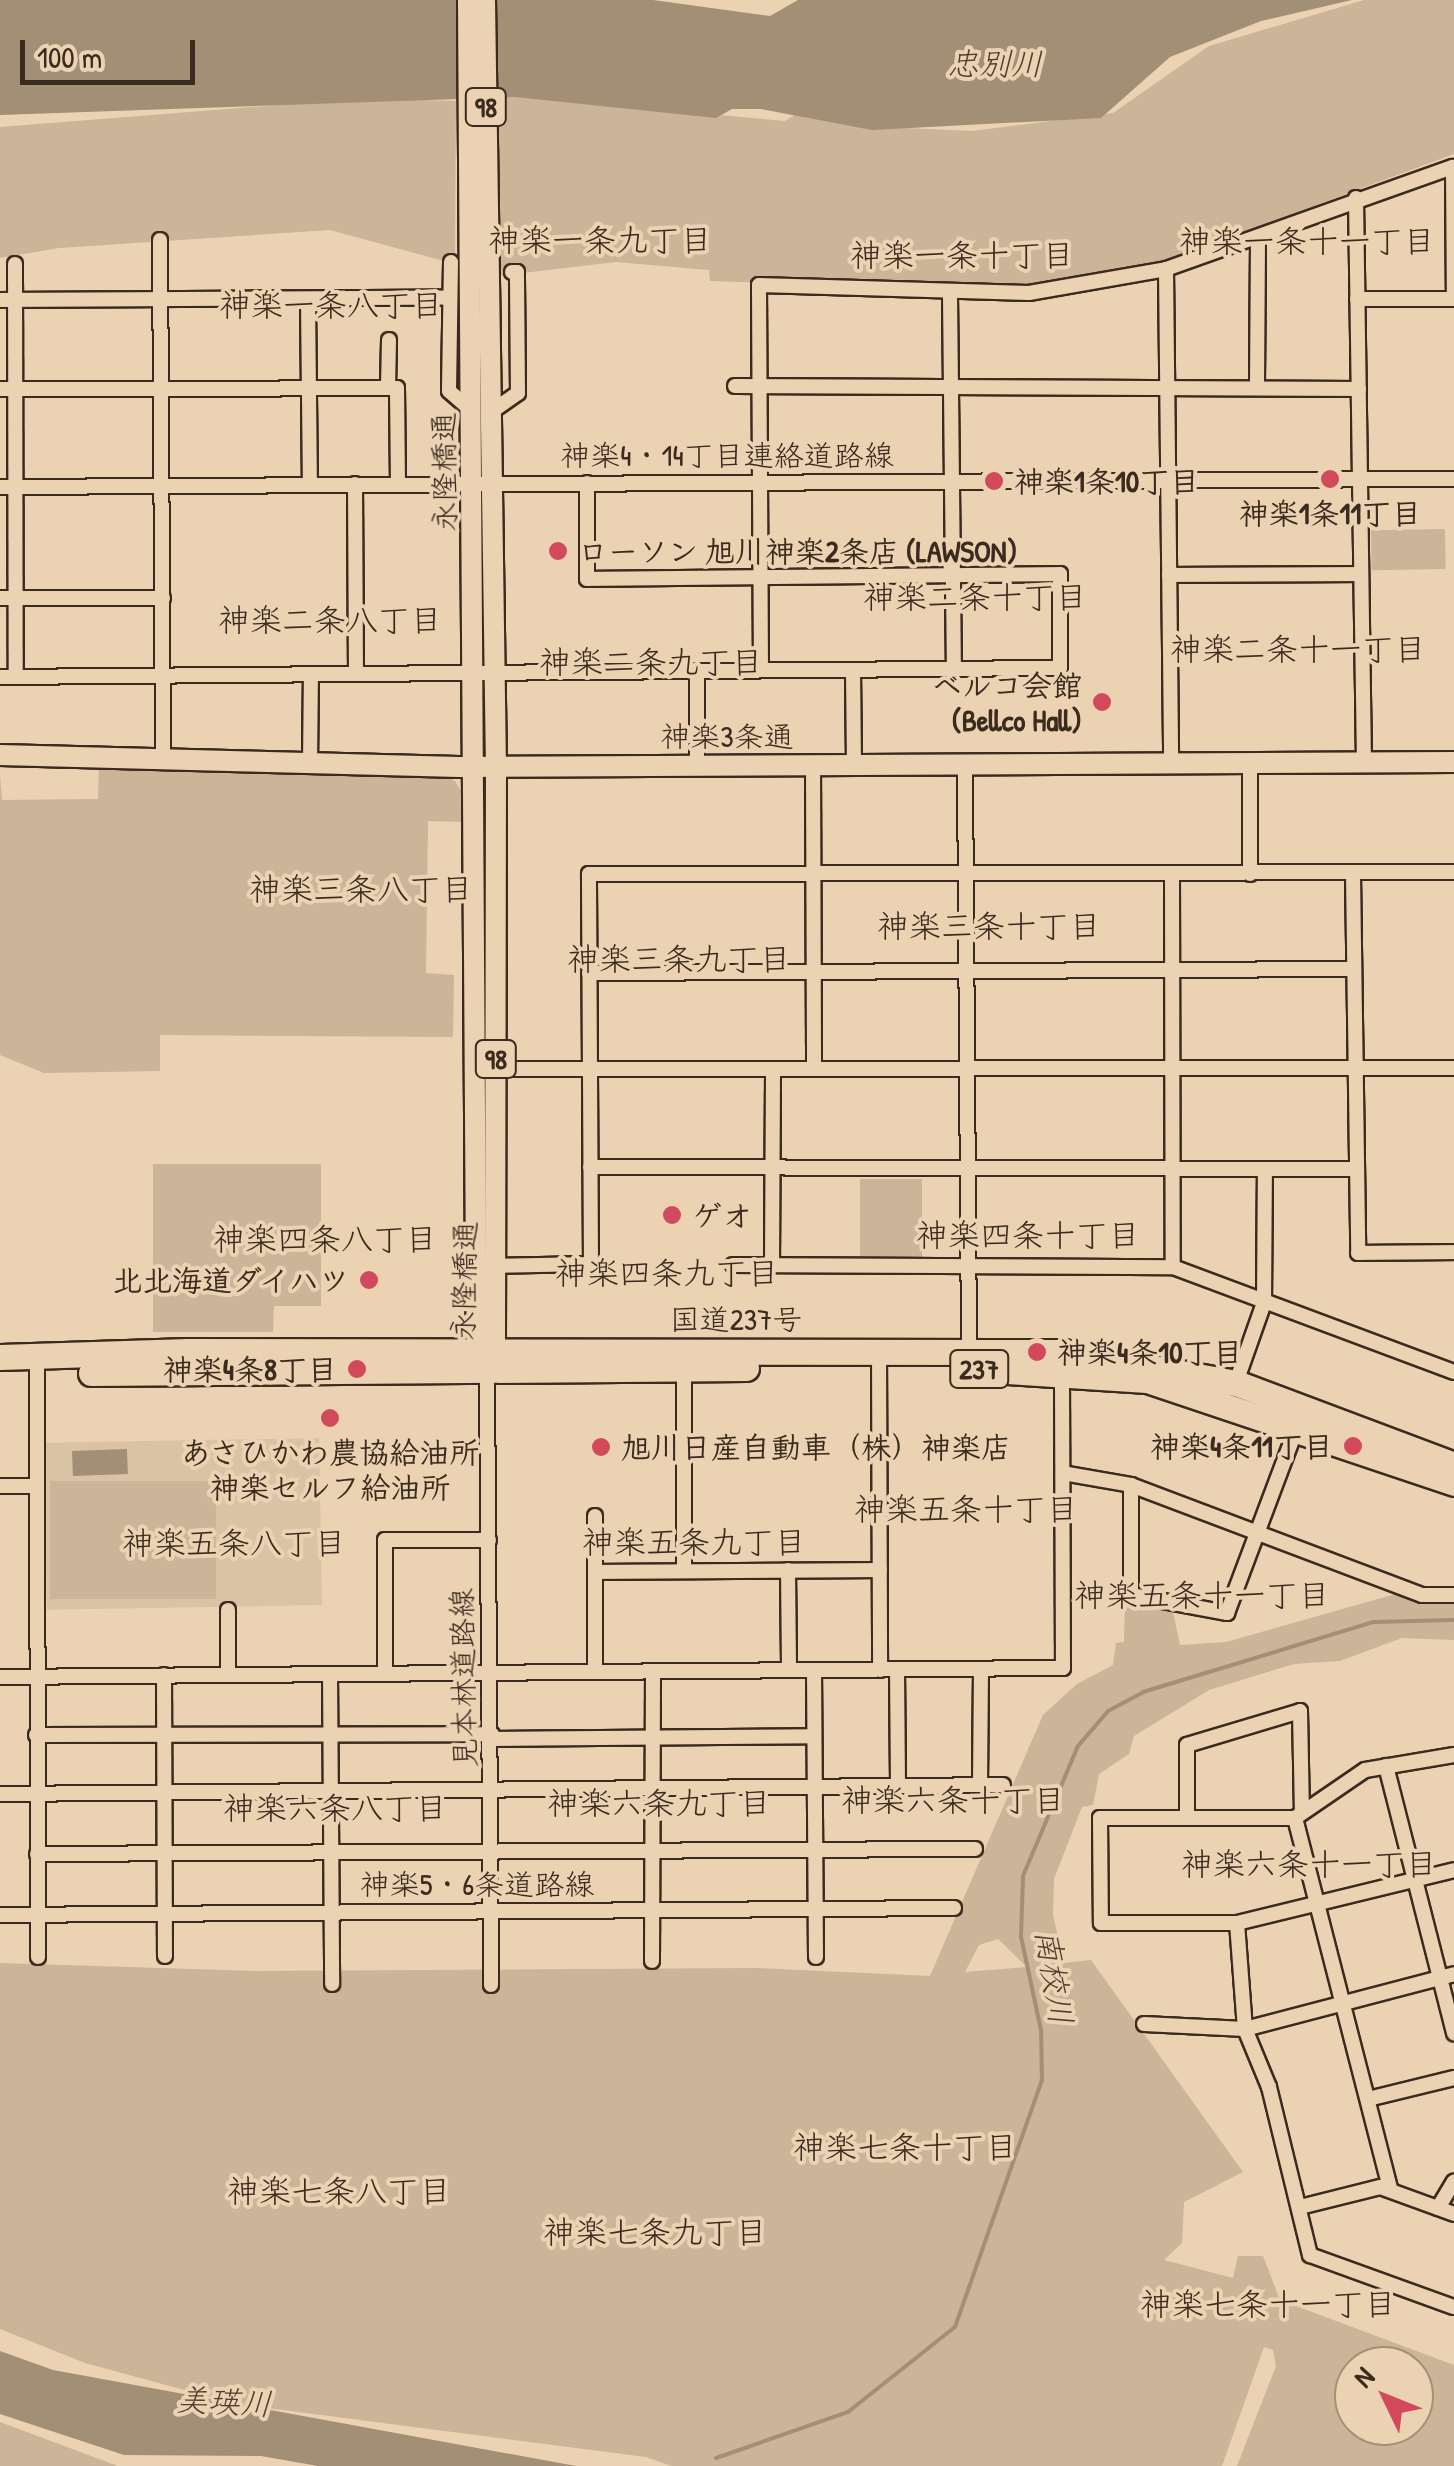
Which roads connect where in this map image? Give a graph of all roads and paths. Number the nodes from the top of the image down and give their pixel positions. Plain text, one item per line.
1 (468, 0) edge
2 (485, 0) edge
3 (1356, 198) junction
4 (477, 213) junction
5 (1258, 237) junction
6 (160, 240) dead end
7 (451, 262) dead end
8 (15, 264) dead end
9 (1166, 269) junction
10 (512, 272) dead end
11 (950, 295) junction
12 (160, 298) junction
13 (449, 298) junction
14 (1357, 299) junction
15 (1454, 299) edge
16 (8, 300) edge
17 (308, 300) junction
18 (389, 340) dead end
19 (1257, 384) junction
20 (735, 386) dead end
21 (760, 386) junction
22 (952, 386) junction
23 (1166, 386) junction
24 (308, 388) junction
25 (388, 388) junction
26 (8, 389) edge
27 (1358, 389) junction
28 (161, 390) junction
29 (482, 412) junction
30 (1360, 479) junction
31 (1454, 479) edge
32 (1168, 480) junction
33 (951, 481) junction
34 (760, 482) junction
35 (484, 483) junction
36 (588, 483) junction
37 (310, 484) junction
38 (355, 484) junction
39 (398, 484) junction
40 (160, 486) junction
41 (7, 487) edge
42 (1361, 574) junction
43 (952, 575) junction
44 (1169, 576) junction
45 (760, 578) junction
46 (0, 598) edge
47 (17, 598) junction
48 (162, 598) junction
49 (954, 668) junction
50 (761, 670) junction
51 (854, 670) junction
52 (696, 672) junction
53 (485, 673) junction
54 (163, 674) junction
55 (311, 674) junction
56 (356, 674) junction
57 (8, 676) edge
58 (0, 755) edge
59 (164, 757) junction
60 (1364, 762) junction
61 (1454, 762) edge
62 (1171, 763) junction
63 (1250, 763) junction
64 (965, 764) junction
65 (310, 765) junction
66 (854, 765) junction
67 (697, 766) junction
68 (812, 766) junction
69 (485, 767) junction
70 (1454, 872) edge
71 (813, 874) junction
72 (1172, 874) junction
73 (1250, 874) junction
74 (1353, 874) junction
75 (966, 875) junction
76 (1172, 969) junction
77 (1354, 969) junction
78 (590, 972) junction
79 (814, 972) junction
80 (966, 972) junction
81 (1172, 1068) junction
82 (1355, 1068) junction
83 (1454, 1068) edge
84 (486, 1069) junction
85 (590, 1069) junction
86 (773, 1069) junction
87 (814, 1069) junction
88 (964, 1069) junction
89 (590, 1167) junction
90 (1265, 1169) junction
91 (1357, 1169) junction
92 (1174, 1170) junction
93 (772, 1171) junction
94 (966, 1171) junction
95 (1454, 1252) edge
96 (733, 1265) dead end
97 (772, 1265) junction
98 (486, 1266) junction
99 (968, 1266) junction
100 (1173, 1267) junction
101 (1264, 1304) junction
102 (486, 1356) junction
103 (0, 1358) edge
104 (684, 1360) junction
105 (879, 1360) junction
106 (969, 1360) junction
107 (1062, 1362) junction
108 (37, 1366) junction
109 (1454, 1372) edge
110 (0, 1375) edge
111 (1232, 1393) junction
112 (1300, 1419) junction
113 (1454, 1464) edge
114 (1063, 1474) junction
115 (1454, 1482) edge
116 (1131, 1485) junction
117 (0, 1486) edge
118 (34, 1486) junction
119 (595, 1516) dead end
120 (1258, 1532) junction
121 (488, 1540) junction
122 (788, 1570) junction
123 (880, 1570) junction
124 (684, 1571) junction
125 (595, 1572) junction
126 (1454, 1595) edge
127 (228, 1610) dead end
128 (981, 1669) junction
129 (789, 1670) junction
130 (814, 1670) junction
131 (880, 1670) junction
132 (898, 1670) junction
133 (595, 1672) junction
134 (653, 1672) junction
135 (490, 1673) junction
136 (330, 1674) junction
137 (386, 1674) junction
138 (164, 1675) junction
139 (228, 1675) junction
140 (0, 1676) edge
141 (36, 1676) junction
142 (36, 1734) junction
143 (164, 1734) junction
144 (331, 1734) junction
145 (492, 1736) junction
146 (814, 1736) junction
147 (654, 1738) junction
148 (1454, 1755) edge
149 (1386, 1766) junction
150 (980, 1785) junction
151 (1002, 1785) dead end
152 (898, 1786) junction
153 (814, 1787) junction
154 (653, 1788) junction
155 (492, 1790) junction
156 (331, 1791) junction
157 (164, 1793) junction
158 (0, 1794) edge
159 (36, 1794) junction
160 (1298, 1815) junction
161 (1187, 1818) junction
162 (975, 1849) dead end
163 (814, 1850) junction
164 (654, 1851) junction
165 (332, 1852) junction
166 (492, 1852) junction
167 (166, 1853) junction
168 (38, 1854) junction
169 (1454, 1870) edge
170 (1416, 1880) junction
171 (1317, 1905) junction
172 (954, 1908) dead end
173 (492, 1911) junction
174 (652, 1911) junction
175 (815, 1911) junction
176 (332, 1913) junction
177 (0, 1915) edge
178 (38, 1916) junction
179 (165, 1916) junction
180 (1237, 1923) junction
181 (165, 1956) dead end
182 (38, 1957) dead end
183 (816, 1957) dead end
184 (652, 1961) dead end
185 (1447, 1976) edge
186 (332, 1984) dead end
187 (491, 1986) dead end
188 (1342, 2003) junction
189 (1144, 2024) dead end
190 (1245, 2029) junction
191 (1454, 2033) edge
192 (1454, 2078) edge
193 (1368, 2099) junction
194 (1454, 2180) edge
195 (1390, 2188) junction
196 (1300, 2207) junction
197 (1438, 2208) junction
198 (1454, 2214) edge
199 (1454, 2307) edge

1 - 4 main road, 永隆橋通 / 98
2 - 4 main road, 永隆橋通 / 98
3 - 5 street
3 - 14 street
3 - 15 street
4 - 29 main road, 永隆橋通 / 98
5 - 9 street
5 - 19 street
6 - 12 street
7 - 13 street
8 - 16 street
9 - 11 street
9 - 23 street
10 - 29 street
11 - 21 street
11 - 22 street
12 - 16 street
12 - 17 street
12 - 28 street
13 - 17 street
13 - 29 street
14 - 15 street
14 - 27 street
16 - 26 street
17 - 24 street
18 - 25 street
19 - 23 street
19 - 27 street
20 - 21 street
21 - 22 street
21 - 34 street
22 - 23 street
22 - 33 street
23 - 32 street
24 - 25 street
24 - 28 street
24 - 37 street
25 - 39 street
26 - 28 street
26 - 41 street
27 - 30 street
28 - 40 street
29 - 35 main road, 永隆橋通 / 98
30 - 31 street, 神楽4・14丁目連絡道路線
30 - 32 street, 神楽4・14丁目連絡道路線
30 - 42 street
32 - 33 street, 神楽4・14丁目連絡道路線
32 - 44 street
33 - 34 street, 神楽4・14丁目連絡道路線
33 - 43 street
34 - 36 street, 神楽4・14丁目連絡道路線
34 - 45 street
35 - 36 street, 神楽4・14丁目連絡道路線
35 - 39 street, 神楽4・14丁目連絡道路線
35 - 53 main road, 永隆橋通 / 98
36 - 45 street
37 - 38 street, 神楽4・14丁目連絡道路線
37 - 40 street, 神楽4・14丁目連絡道路線
38 - 39 street, 神楽4・14丁目連絡道路線
38 - 56 street
40 - 41 street, 神楽4・14丁目連絡道路線
40 - 48 street
41 - 47 street
42 - 44 street
42 - 60 street
43 - 45 street
43 - 49 street
43 - 49 street
44 - 62 street
45 - 50 street
46 - 47 street
47 - 48 street
47 - 57 street
48 - 54 street
49 - 51 street
50 - 51 street
50 - 52 street
51 - 66 street
52 - 53 street
52 - 67 street
53 - 56 street
53 - 69 main road, 永隆橋通 / 98
54 - 55 street
54 - 57 street
54 - 59 street
55 - 56 street
55 - 65 street
58 - 59 main road, 神楽3条通
59 - 65 main road, 神楽3条通
60 - 61 main road, 神楽3条通
60 - 63 main road, 神楽3条通
62 - 63 main road, 神楽3条通
62 - 64 main road, 神楽3条通
63 - 73 street
64 - 66 main road, 神楽3条通
64 - 75 street
65 - 69 main road, 神楽3条通
66 - 68 main road, 神楽3条通
67 - 68 main road, 神楽3条通
67 - 69 main road, 神楽3条通
68 - 71 street
69 - 84 main road, 永隆橋通 / 98
70 - 74 street
71 - 75 street
71 - 78 street
71 - 79 street
72 - 73 street
72 - 75 street
72 - 76 street
73 - 74 street
74 - 77 street
75 - 80 street
76 - 77 street
76 - 80 street
76 - 81 street
77 - 82 street
78 - 79 street
78 - 85 street
79 - 80 street
79 - 87 street
80 - 88 street
81 - 82 street
81 - 88 street
81 - 92 street
82 - 83 street
82 - 91 street
84 - 85 street
84 - 98 main road, 永隆橋通 / 98
85 - 86 street
85 - 89 street
86 - 87 street
86 - 93 street
87 - 88 street
88 - 94 street
89 - 93 street
89 - 98 street
90 - 91 street
90 - 92 street
90 - 101 street
91 - 95 street
92 - 94 street
92 - 100 street
93 - 94 street
93 - 97 street
94 - 99 street
96 - 97 street
97 - 99 street
98 - 102 main road, 永隆橋通 / 98
99 - 100 street
99 - 106 street
100 - 101 street
101 - 109 street
101 - 111 street
102 - 104 highway, 国道237号 / 237
102 - 108 highway, 国道237号 / 237
102 - 121 street, 見本林道路線
103 - 108 highway, 国道237号 / 237
104 - 105 highway, 国道237号 / 237
104 - 124 street
105 - 106 highway, 国道237号 / 237
105 - 123 street
106 - 107 highway, 国道237号 / 237
107 - 111 highway, 国道237号 / 237
107 - 114 street
108 - 110 highway, 国道237号 / 237
108 - 118 street
111 - 112 highway, 国道237号 / 237
112 - 113 highway, 国道237号 / 237
112 - 115 highway, 国道237号 / 237
112 - 120 street
114 - 116 street
114 - 128 street
116 - 120 street
116 - 120 street
117 - 118 street
118 - 141 street
119 - 125 street
120 - 126 street
121 - 135 street, 見本林道路線
121 - 137 street
122 - 123 street
122 - 124 street
122 - 129 street
123 - 131 street
124 - 125 street
125 - 133 street
127 - 139 street
128 - 132 street
128 - 150 street
129 - 130 street
129 - 134 street
130 - 131 street
130 - 146 street
131 - 132 street
132 - 152 street
133 - 134 street
133 - 135 street
134 - 147 street
135 - 137 street
135 - 145 street, 見本林道路線
136 - 137 street
136 - 139 street
136 - 144 street
138 - 139 street
138 - 141 street
138 - 143 street
140 - 141 street
141 - 142 street
142 - 143 street
142 - 159 street
143 - 144 street
143 - 157 street
144 - 145 street
144 - 156 street
145 - 147 street
145 - 155 street, 見本林道路線
146 - 147 street
146 - 153 street
147 - 154 street
148 - 149 street
149 - 160 street
149 - 170 street
150 - 151 street
150 - 152 street
152 - 153 street
153 - 154 street
153 - 163 street
154 - 155 street
154 - 164 street
155 - 156 street
155 - 166 street, 見本林道路線
156 - 157 street
156 - 165 street
157 - 159 street
157 - 167 street
158 - 159 street
159 - 168 street
160 - 161 street
160 - 161 street
160 - 171 street
161 - 180 street
162 - 163 street
163 - 164 street
163 - 175 street
164 - 166 street
164 - 174 street
165 - 166 street
165 - 167 street
165 - 176 street
166 - 173 street, 見本林道路線
167 - 168 street
167 - 179 street
168 - 178 street
169 - 170 street
170 - 171 street
170 - 185 street
171 - 180 street
171 - 188 street
172 - 175 street, 神楽5・6条道路線
173 - 174 street, 神楽5・6条道路線
173 - 176 street, 神楽5・6条道路線
173 - 187 street, 見本林道路線
174 - 175 street, 神楽5・6条道路線
174 - 184 street
175 - 183 street
176 - 179 street, 神楽5・6条道路線
176 - 186 street
177 - 178 street, 神楽5・6条道路線
178 - 179 street, 神楽5・6条道路線
178 - 182 street
179 - 181 street
180 - 190 street
185 - 188 street
185 - 191 street
188 - 190 street
188 - 193 street
189 - 190 street
190 - 196 street
192 - 193 street
193 - 195 street
194 - 197 street
195 - 196 street
195 - 197 street
196 - 199 street
197 - 198 street

